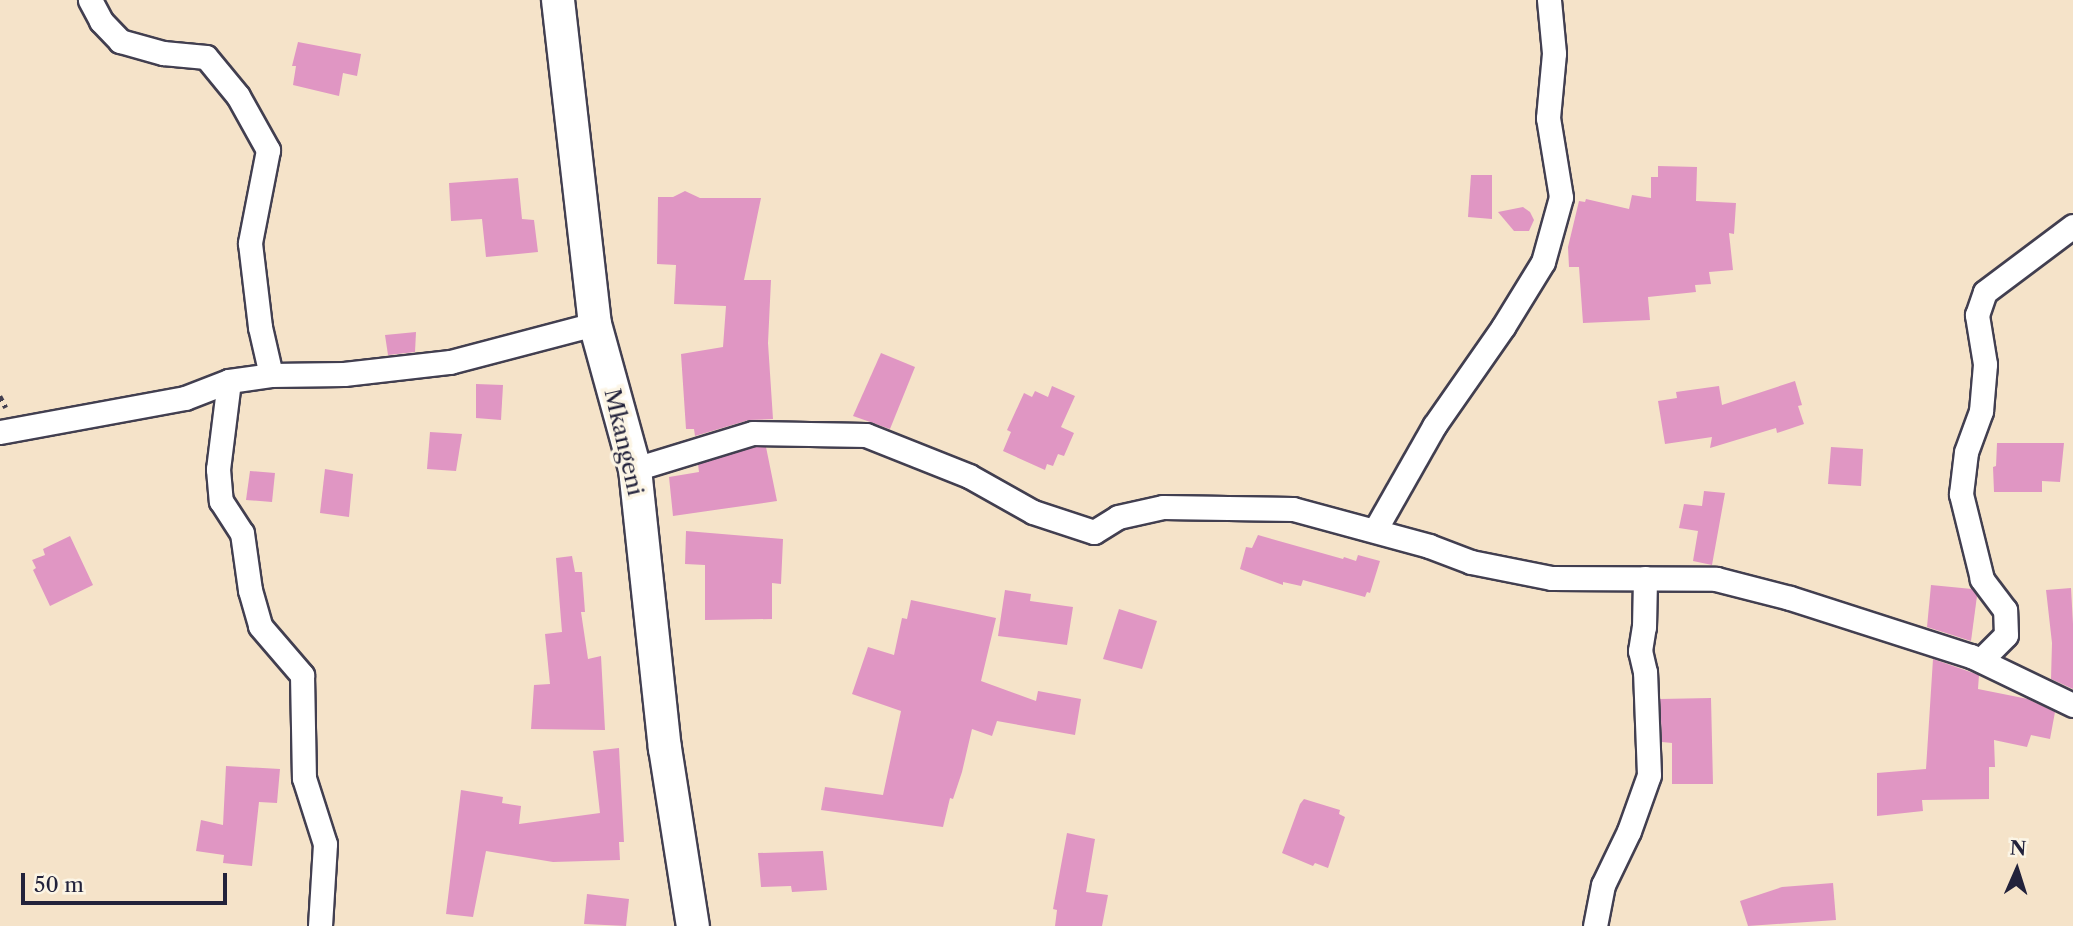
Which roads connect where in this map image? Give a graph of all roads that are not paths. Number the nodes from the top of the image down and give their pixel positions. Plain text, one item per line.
1 (90, 0) edge
2 (558, 0) edge
3 (1549, 0) edge
4 (2073, 226) edge
5 (595, 324) junction
6 (271, 375) junction
7 (229, 382) junction
8 (0, 432) edge
9 (635, 469) junction
10 (1375, 530) junction
11 (1646, 578) junction
12 (1981, 660) junction
13 (2073, 705) edge
14 (320, 926) edge
15 (692, 926) edge
16 (1595, 926) edge

1 - 6 street
2 - 5 street, Mkangeni
3 - 10 street
4 - 12 street
5 - 6 street
5 - 9 street, Mkangeni
6 - 7 street
7 - 8 street
7 - 14 street
9 - 10 street
9 - 15 street, Mkangeni
10 - 11 street
11 - 12 street
11 - 16 street
12 - 13 street

